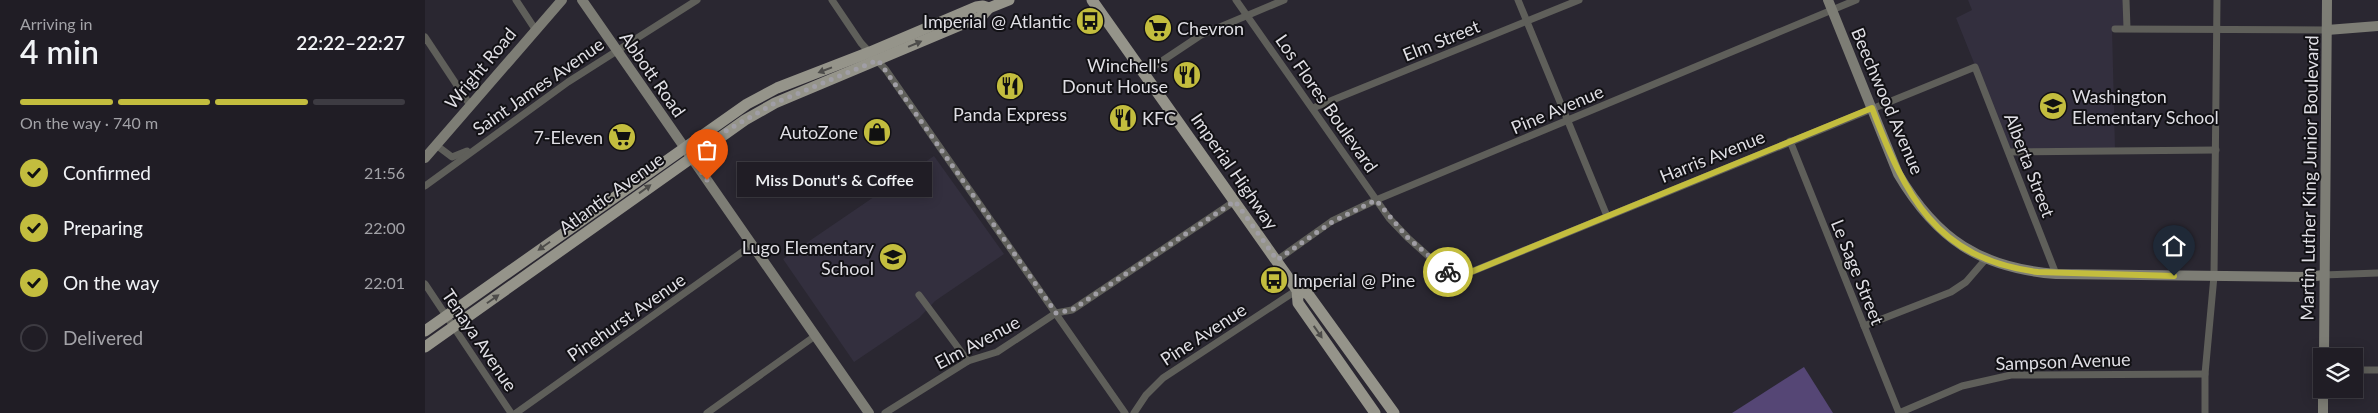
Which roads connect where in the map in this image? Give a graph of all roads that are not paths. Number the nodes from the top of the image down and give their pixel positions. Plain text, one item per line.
1 (516, 0) edge
2 (562, 0) edge
3 (582, 0) edge
4 (697, 0) edge
5 (832, 0) edge
6 (1009, 0) edge
7 (1092, 0) edge
8 (1236, 0) edge
9 (1284, 0) edge
10 (1518, 0) edge
11 (1579, 0) edge
12 (1856, 0) edge
13 (2126, 0) edge
14 (2217, 0) edge
15 (2327, 0) edge
16 (1830, 5) edge
17 (1247, 15) junction
18 (1527, 22) junction
19 (2378, 26) edge
20 (2127, 28) junction
21 (535, 29) junction
22 (2115, 29) dead end
23 (2217, 29) junction
24 (2327, 30) junction
25 (425, 37) edge
26 (617, 50) junction
27 (874, 56) junction
28 (1975, 67) joint
29 (1144, 73) junction
30 (470, 105) junction
31 (1313, 108) junction
32 (1872, 108) junction
33 (1568, 121) junction
34 (1790, 141) junction
35 (436, 145) junction
36 (475, 148) junction
37 (2216, 150) junction
38 (687, 152) junction
39 (2009, 152) junction
40 (425, 158) edge
41 (425, 178) edge
42 (433, 180) junction
43 (425, 186) edge
44 (1376, 200) junction
45 (1235, 201) junction
46 (1607, 216) junction
47 (752, 245) junction
48 (1277, 260) junction
49 (1985, 260) junction
50 (2378, 273) edge
51 (1463, 274) joint
52 (2056, 274) junction
53 (2323, 275) junction
54 (2214, 276) junction
55 (425, 284) edge
56 (1297, 290) junction
57 (919, 295) dead end
58 (1056, 313) junction
59 (446, 316) junction
60 (453, 326) junction
61 (1864, 326) junction
62 (425, 331) edge
63 (815, 336) junction
64 (425, 347) edge
65 (2324, 348) edge
66 (968, 361) junction
67 (2363, 370) edge
68 (2378, 370) edge
69 (2205, 374) junction
70 (2323, 398) edge
71 (511, 413) edge
72 (516, 413) edge
73 (707, 413) edge
74 (869, 413) edge
75 (885, 413) edge
76 (1125, 413) edge
77 (1134, 413) edge
78 (1375, 413) edge
79 (1394, 413) edge
80 (1899, 413) edge
81 (2205, 413) edge
82 (2323, 413) edge

1 - 21 street
2 - 21 street, Wright Road
3 - 26 street, Abbott Road
4 - 26 street, Saint James Avenue
5 - 27 street
6 - 27 main road, Atlantic Avenue
7 - 29 main road, Imperial Highway
8 - 17 street, Los Flores Boulevard
9 - 17 street
10 - 18 street
11 - 18 street, Elm Street
12 - 16 street, Pine Avenue
13 - 20 street
14 - 23 street
15 - 24 street, Martin Luther King Junior Boulevard
16 - 32 street, Beechwood Avenue
16 - 33 street, Pine Avenue
17 - 29 street
17 - 31 street, Los Flores Boulevard
18 - 31 street, Elm Street
18 - 33 street
19 - 24 street
20 - 22 street
20 - 23 street
21 - 30 street, Wright Road
23 - 24 street
23 - 37 street
24 - 53 street, Martin Luther King Junior Boulevard
25 - 30 street
26 - 36 street, Saint James Avenue
26 - 38 street, Abbott Road
27 - 38 main road, Atlantic Avenue
27 - 58 street
28 - 32 street, Harris Avenue
28 - 39 street, Alberta Street
29 - 45 main road, Imperial Highway
30 - 35 street, Wright Road
31 - 44 street, Los Flores Boulevard
32 - 34 street, Harris Avenue
32 - 49 street, Beechwood Avenue
33 - 44 street, Pine Avenue
33 - 46 street
34 - 46 street, Harris Avenue
34 - 61 street, Le Sage Street
35 - 36 street
35 - 40 street, Wright Road
36 - 42 street, Saint James Avenue
37 - 39 street
37 - 54 street
38 - 47 street, Abbott Road
38 -> 59 main road, Atlantic Avenue
60 -> 38 main road, Atlantic Avenue
39 - 52 street, Alberta Street
41 - 42 street
42 - 43 street, Saint James Avenue
44 - 48 street, Pine Avenue
44 - 51 street, Los Flores Boulevard
45 - 48 main road, Imperial Highway
45 - 58 street, Elm Avenue
46 - 51 street, Harris Avenue
47 - 63 street, Abbott Road
47 - 72 street, Pinehurst Avenue
48 - 56 main road, Imperial Highway
49 - 52 street, Beechwood Avenue
49 - 61 street
50 - 53 street
52 - 54 street, Beechwood Avenue
53 - 54 street, Beechwood Avenue
53 - 65 street, Martin Luther King Junior Boulevard
54 - 69 street
55 - 59 street, Tenaya Avenue
56 - 77 street, Pine Avenue
56 -> 78 main road, Imperial Highway
56 - 79 main road, Imperial Highway
57 - 66 street
58 - 66 street, Elm Avenue
58 - 76 street
59 - 60 street, Tenaya Avenue
59 - 62 main road, Atlantic Avenue
60 - 64 main road, Atlantic Avenue
60 - 71 street, Tenaya Avenue
61 - 80 street, Le Sage Street
63 - 73 street
63 - 74 street, Abbott Road
66 - 75 street, Elm Avenue
67 - 68 street
69 - 80 street, Sampson Avenue
69 - 81 street
70 - 82 street

